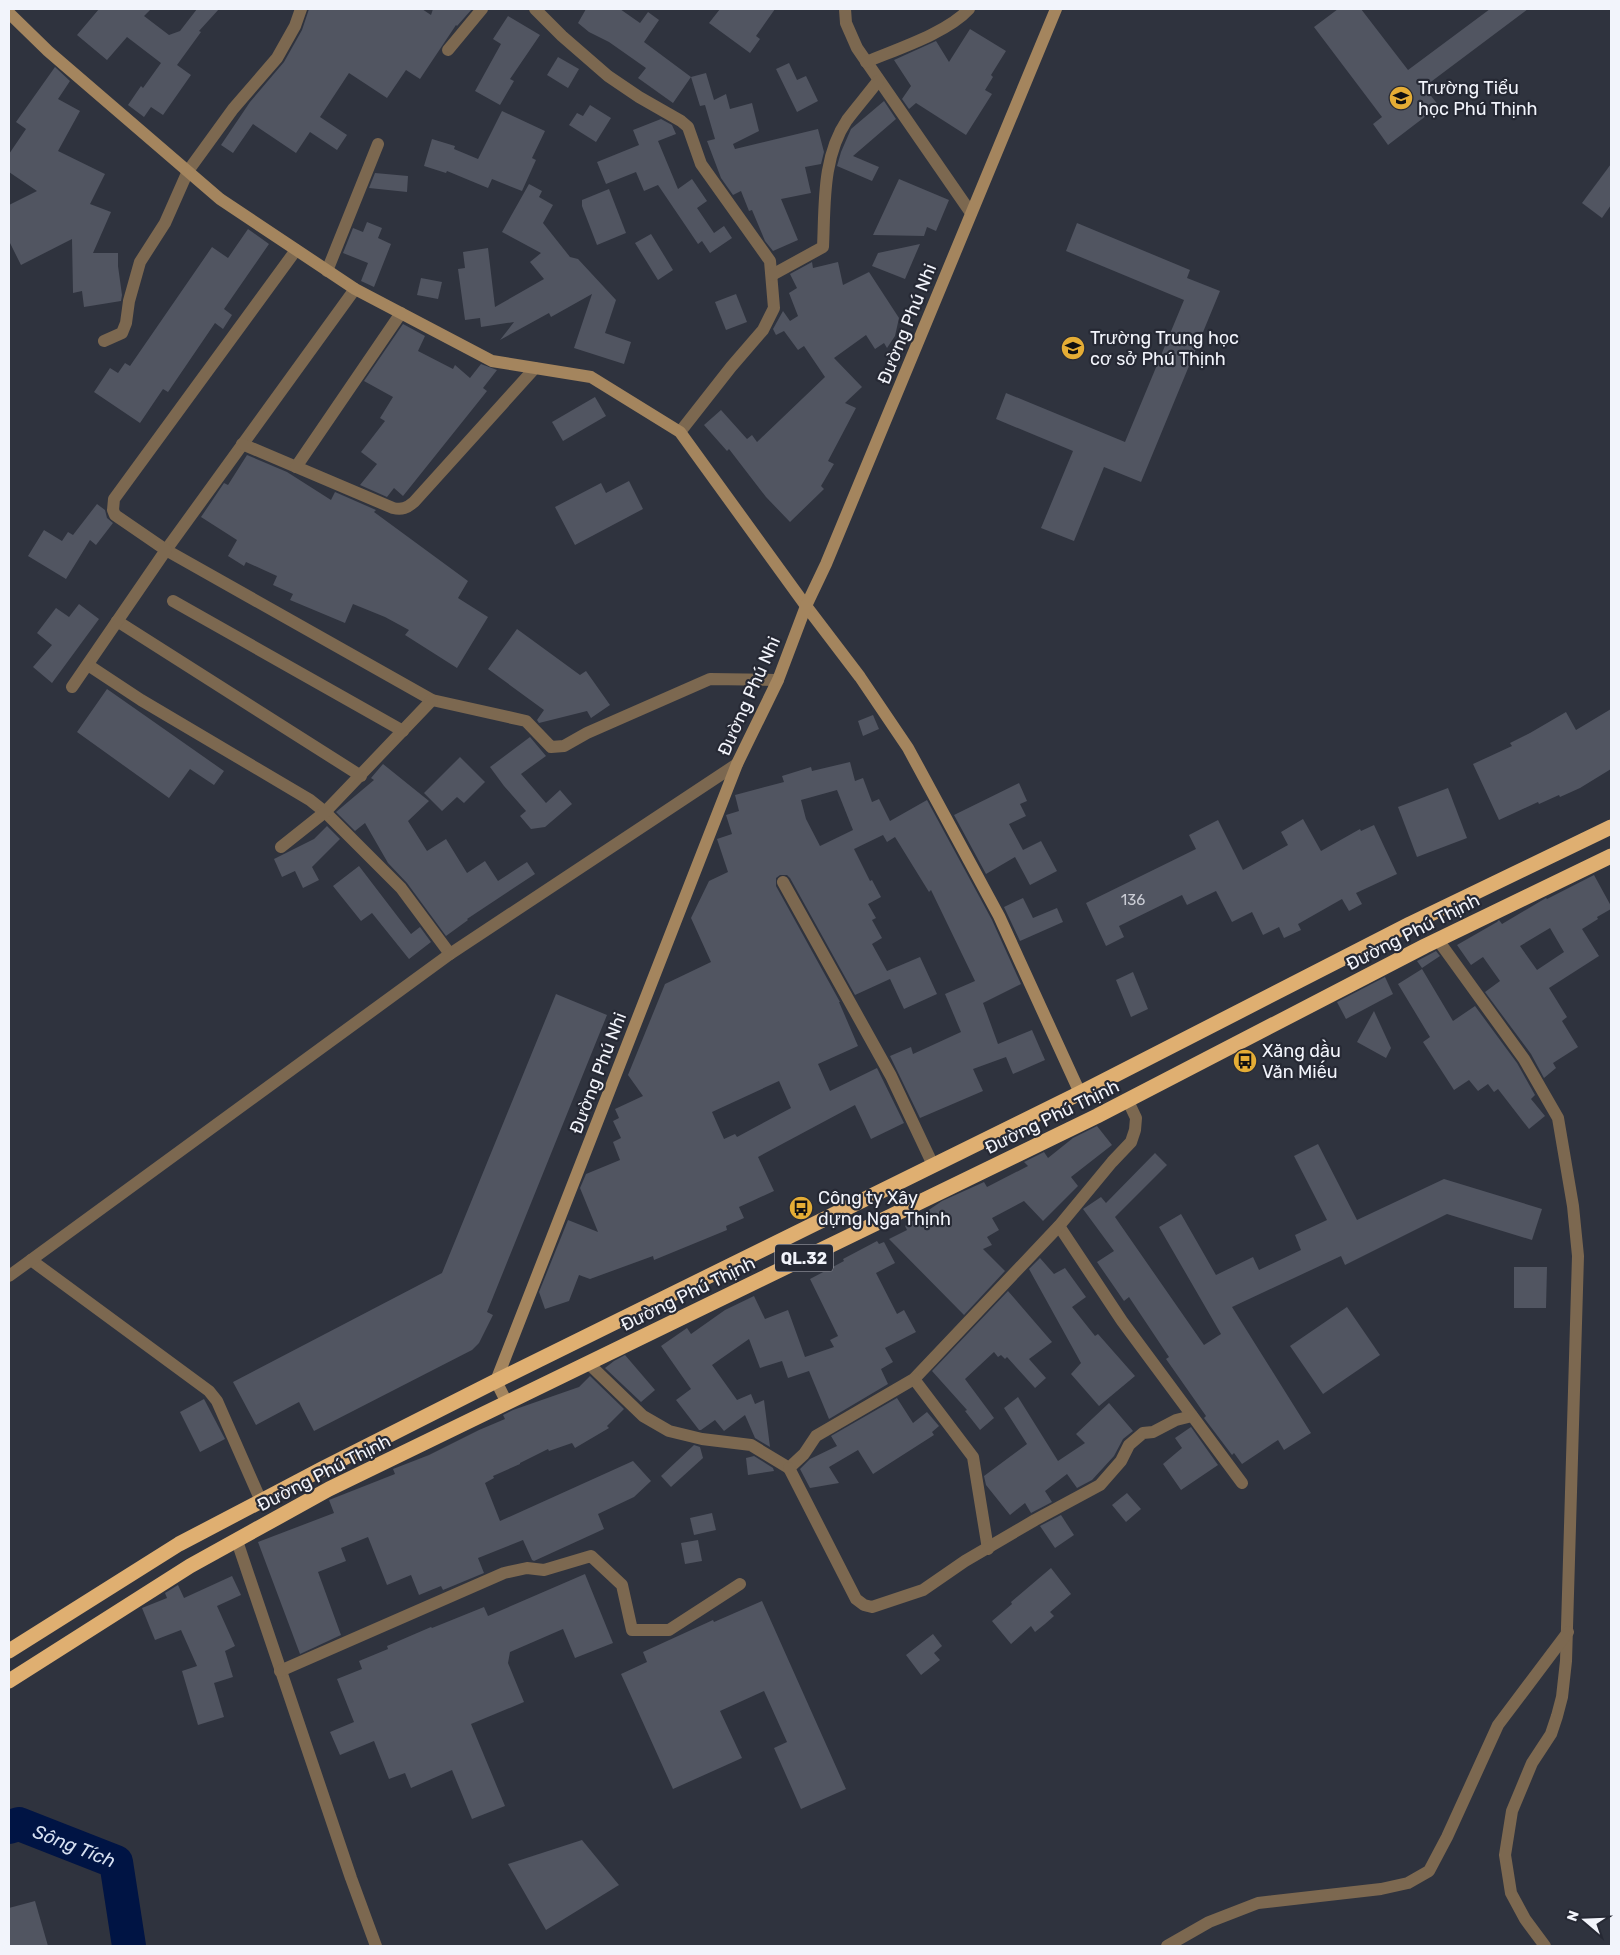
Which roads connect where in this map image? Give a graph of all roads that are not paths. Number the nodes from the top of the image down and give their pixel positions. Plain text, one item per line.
1 (301, 9) edge
2 (482, 9) edge
3 (534, 9) edge
4 (845, 9) edge
5 (969, 9) edge
6 (1056, 9) edge
7 (9, 13) edge
8 (448, 50) dead end
9 (866, 62) junction
10 (878, 81) junction
11 (378, 144) dead end
12 (188, 171) junction
13 (971, 213) junction
14 (296, 250) junction
15 (327, 271) junction
16 (772, 275) junction
17 (354, 289) junction
18 (400, 313) junction
19 (104, 341) dead end
20 (535, 368) junction
21 (680, 432) junction
22 (242, 444) junction
23 (296, 467) junction
24 (166, 550) junction
25 (173, 600) dead end
26 (806, 606) junction
27 (117, 621) junction
28 (88, 665) junction
29 (778, 680) junction
30 (72, 687) dead end
31 (432, 700) junction
32 (403, 731) junction
33 (737, 764) junction
34 (361, 776) junction
35 (325, 812) junction
36 (1611, 826) edge
37 (281, 848) dead end
38 (1611, 856) edge
39 (783, 882) dead end
40 (1438, 940) junction
41 (450, 954) junction
42 (1080, 1093) junction
43 (1128, 1100) junction
44 (933, 1165) junction
45 (1059, 1226) junction
46 (31, 1260) junction
47 (9, 1276) edge
48 (588, 1363) junction
49 (914, 1379) junction
50 (496, 1381) junction
51 (507, 1403) junction
52 (1192, 1416) junction
53 (789, 1468) junction
54 (1242, 1483) dead end
55 (261, 1501) junction
56 (237, 1540) junction
57 (988, 1548) junction
58 (740, 1584) dead end
59 (1568, 1632) junction
60 (9, 1651) edge
61 (280, 1671) junction
62 (9, 1681) edge
63 (376, 1946) edge
64 (1167, 1946) edge
65 (1545, 1946) edge

1 - 12 street
2 - 8 street
3 - 16 street
4 - 9 street
5 - 9 street
6 - 13 street, Đường Phú Nhi
7 - 12 street
9 - 10 street
10 - 13 street
10 - 16 street
11 - 15 street
12 - 14 street
12 - 19 street
13 - 26 street, Đường Phú Nhi
14 - 15 street
14 - 24 street
15 - 17 street
16 - 21 street
17 - 18 street
17 - 22 street
18 - 20 street
18 - 23 street
20 - 21 street
20 - 23 street
21 - 26 street
22 - 23 street
22 - 24 street
24 - 27 street
24 - 31 street
25 - 32 street
26 - 29 street, Đường Phú Nhi
26 - 42 street
27 - 28 street
27 - 34 street
28 - 30 street
28 - 35 street
29 - 31 street
29 - 33 street, Đường Phú Nhi
31 - 32 street
32 - 34 street
33 - 41 street
33 - 50 street, Đường Phú Nhi
34 - 35 street
35 - 37 street
35 - 41 street
36 - 42 highway, Đường Phú Thịnh / QL.32
38 - 40 highway, Đường Phú Thịnh / QL.32
39 - 44 street
40 - 43 highway, Đường Phú Thịnh / QL.32
40 - 59 street
41 - 46 street
42 - 44 highway, Đường Phú Thịnh / QL.32
43 - 45 street
43 - 48 highway, Đường Phú Thịnh / QL.32
44 - 50 highway, Đường Phú Thịnh / QL.32
45 - 49 street
45 - 52 street
46 - 47 street
46 - 55 street
48 - 51 highway, Đường Phú Thịnh / QL.32
48 - 53 street
49 - 53 street
49 - 57 street
50 - 51 street
50 - 55 highway, Đường Phú Thịnh / QL.32
51 - 56 highway, Đường Phú Thịnh / QL.32
52 - 54 street
52 - 57 street
53 - 57 street
55 - 60 highway, Đường Phú Thịnh / QL.32
56 - 61 street
56 - 62 highway, Đường Phú Thịnh / QL.32
58 - 61 street
59 - 64 street
59 - 65 street
61 - 63 street

